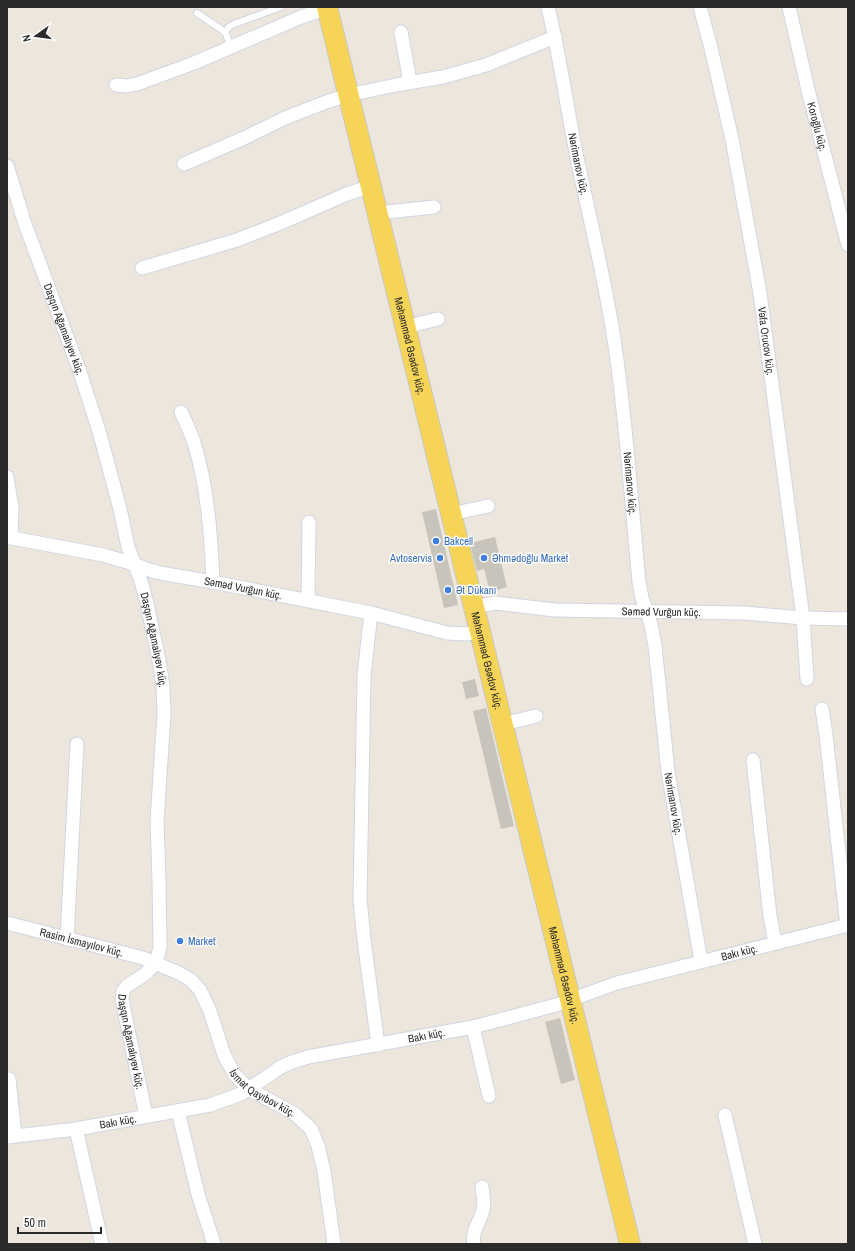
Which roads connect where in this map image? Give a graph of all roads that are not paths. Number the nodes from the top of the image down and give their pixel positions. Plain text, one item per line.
1 (279, 7) edge
2 (328, 7) edge
3 (548, 7) edge
4 (700, 7) edge
5 (789, 7) edge
6 (197, 13) dead end
7 (225, 32) junction
8 (401, 32) dead end
9 (555, 37) junction
10 (231, 47) junction
11 (410, 82) junction
12 (116, 85) dead end
13 (348, 95) junction
14 (184, 164) dead end
15 (7, 166) edge
16 (371, 186) junction
17 (434, 207) dead end
18 (377, 213) junction
19 (848, 245) edge
20 (142, 268) dead end
21 (438, 319) dead end
22 (405, 328) junction
23 (181, 412) dead end
24 (7, 477) edge
25 (488, 506) dead end
26 (451, 514) junction
27 (309, 522) dead end
28 (9, 538) edge
29 (134, 564) junction
30 (213, 582) junction
31 (308, 600) junction
32 (474, 607) junction
33 (646, 611) junction
34 (371, 613) junction
35 (803, 618) junction
36 (848, 619) edge
37 (480, 632) junction
38 (807, 679) dead end
39 (822, 709) dead end
40 (536, 716) dead end
41 (503, 724) junction
42 (77, 744) dead end
43 (753, 760) dead end
44 (7, 923) edge
45 (847, 926) edge
46 (67, 939) junction
47 (775, 943) junction
48 (701, 961) junction
49 (156, 963) junction
50 (571, 999) junction
51 (473, 1027) junction
52 (378, 1045) junction
53 (9, 1079) dead end
54 (249, 1089) junction
55 (489, 1096) dead end
56 (178, 1111) junction
57 (725, 1115) dead end
58 (146, 1116) junction
59 (76, 1129) junction
60 (11, 1136) edge
61 (482, 1187) dead end
62 (102, 1244) edge
63 (214, 1244) edge
64 (334, 1244) edge
65 (474, 1244) edge
66 (630, 1244) edge
67 (755, 1244) edge

1 - 7 lane
2 - 10 street
2 - 13 main road, Məhəmməd Əsədov küç.
3 - 9 street, Nərimanov küç.
4 - 35 street, Vəfa Orucov küç.
5 - 19 street, Koroğlu küç.
6 - 7 lane
7 - 10 lane
8 - 11 street
9 - 11 street
9 - 33 street, Nərimanov küç.
10 - 12 street
11 - 13 street
13 - 14 street
13 - 16 main road, Məhəmməd Əsədov küç.
15 - 29 street, Daşqın Ağamalıyev küç.
16 - 18 main road, Məhəmməd Əsədov küç.
16 - 20 street
17 - 18 street
18 - 22 main road, Məhəmməd Əsədov küç.
21 - 22 street
22 - 26 main road, Məhəmməd Əsədov küç.
23 - 30 street
24 - 28 street
25 - 26 street
26 - 32 main road, Məhəmməd Əsədov küç.
27 - 31 street
28 - 29 street, Səməd Vurğun küç.
29 - 30 street, Səməd Vurğun küç.
29 - 49 street, Daşqın Ağamalıyev küç.
30 - 31 street, Səməd Vurğun küç.
31 - 34 street, Səməd Vurğun küç.
32 - 33 street, Səməd Vurğun küç.
32 - 37 main road, Məhəmməd Əsədov küç.
33 - 35 street, Səməd Vurğun küç.
33 - 48 street, Nərimanov küç.
34 - 37 street, Səməd Vurğun küç.
34 - 52 street
35 - 36 street, Səməd Vurğun küç.
35 - 38 street, Vəfa Orucov küç.
37 - 41 main road, Məhəmməd Əsədov küç.
39 - 45 street
40 - 41 street
41 - 50 main road, Məhəmməd Əsədov küç.
42 - 46 street
43 - 47 street
44 - 46 street, Rasim İsmayılov küç.
45 - 47 street, Bakı küç.
46 - 49 street, Rasim İsmayılov küç.
47 - 48 street, Bakı küç.
48 - 50 street, Bakı küç.
49 - 54 street, İsmət Qayıbov küç.
49 - 58 street, Daşqın Ağamalıyev küç.
50 - 51 street, Bakı küç.
50 - 66 main road, Məhəmməd Əsədov küç.
51 - 52 street, Bakı küç.
51 - 55 street
52 - 54 street, Bakı küç.
53 - 60 street
54 - 56 street, Bakı küç.
54 - 64 street, İsmət Qayıbov küç.
56 - 58 street, Bakı küç.
56 - 63 street
57 - 67 street
58 - 59 street, Bakı küç.
59 - 60 street, Bakı küç.
59 - 62 street
61 - 65 street

